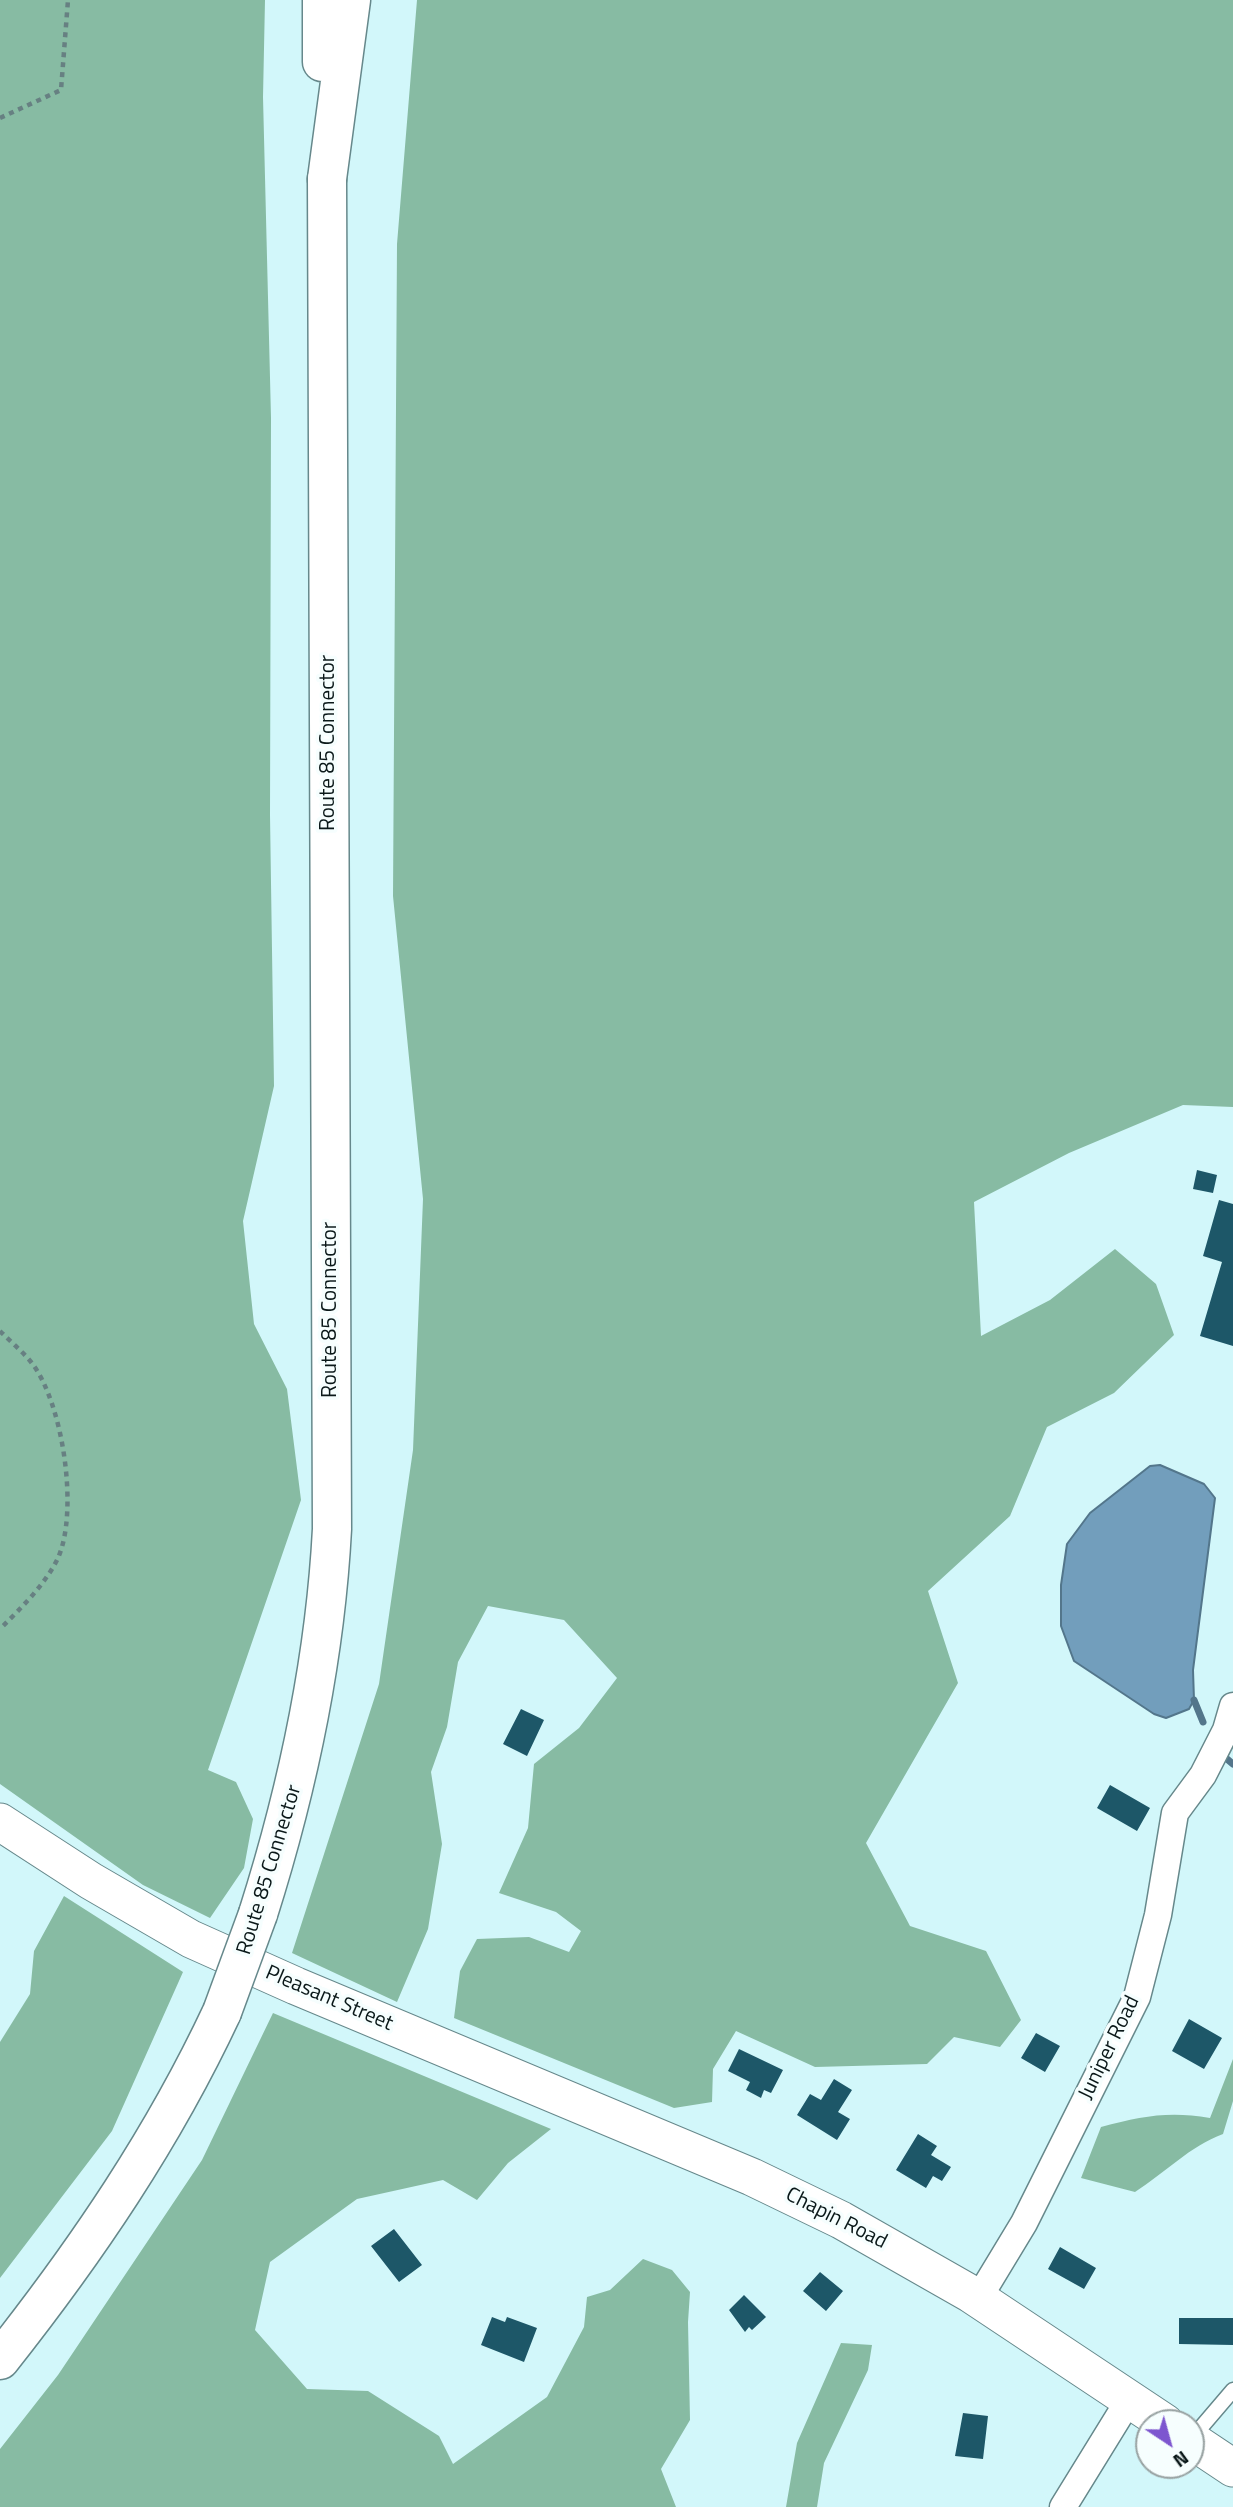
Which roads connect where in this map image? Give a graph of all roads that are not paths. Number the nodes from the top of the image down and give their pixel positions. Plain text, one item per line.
1 (322, 0) edge
2 (351, 0) edge
3 (327, 179) junction
4 (1233, 1706) edge
5 (0, 1822) edge
6 (481, 2063) joint
7 (978, 2299) junction
8 (0, 2360) edge
9 (1233, 2390) edge
10 (1129, 2400) junction
11 (1143, 2409) edge
12 (1205, 2423) edge
13 (1205, 2449) edge
14 (1233, 2468) edge
15 (1063, 2507) edge

1 - 3 main road, Route 85 Connector
2 - 3 main road, Route 85 Connector
3 - 8 main road, Route 85 Connector, bridge
4 - 7 street, Juniper Road
5 - 6 street, Pleasant Street
6 - 7 street, Chapin Road
7 - 10 street, Chapin Road
9 - 12 lane
10 - 11 street, Chapin Road
10 - 15 street
13 - 14 street

